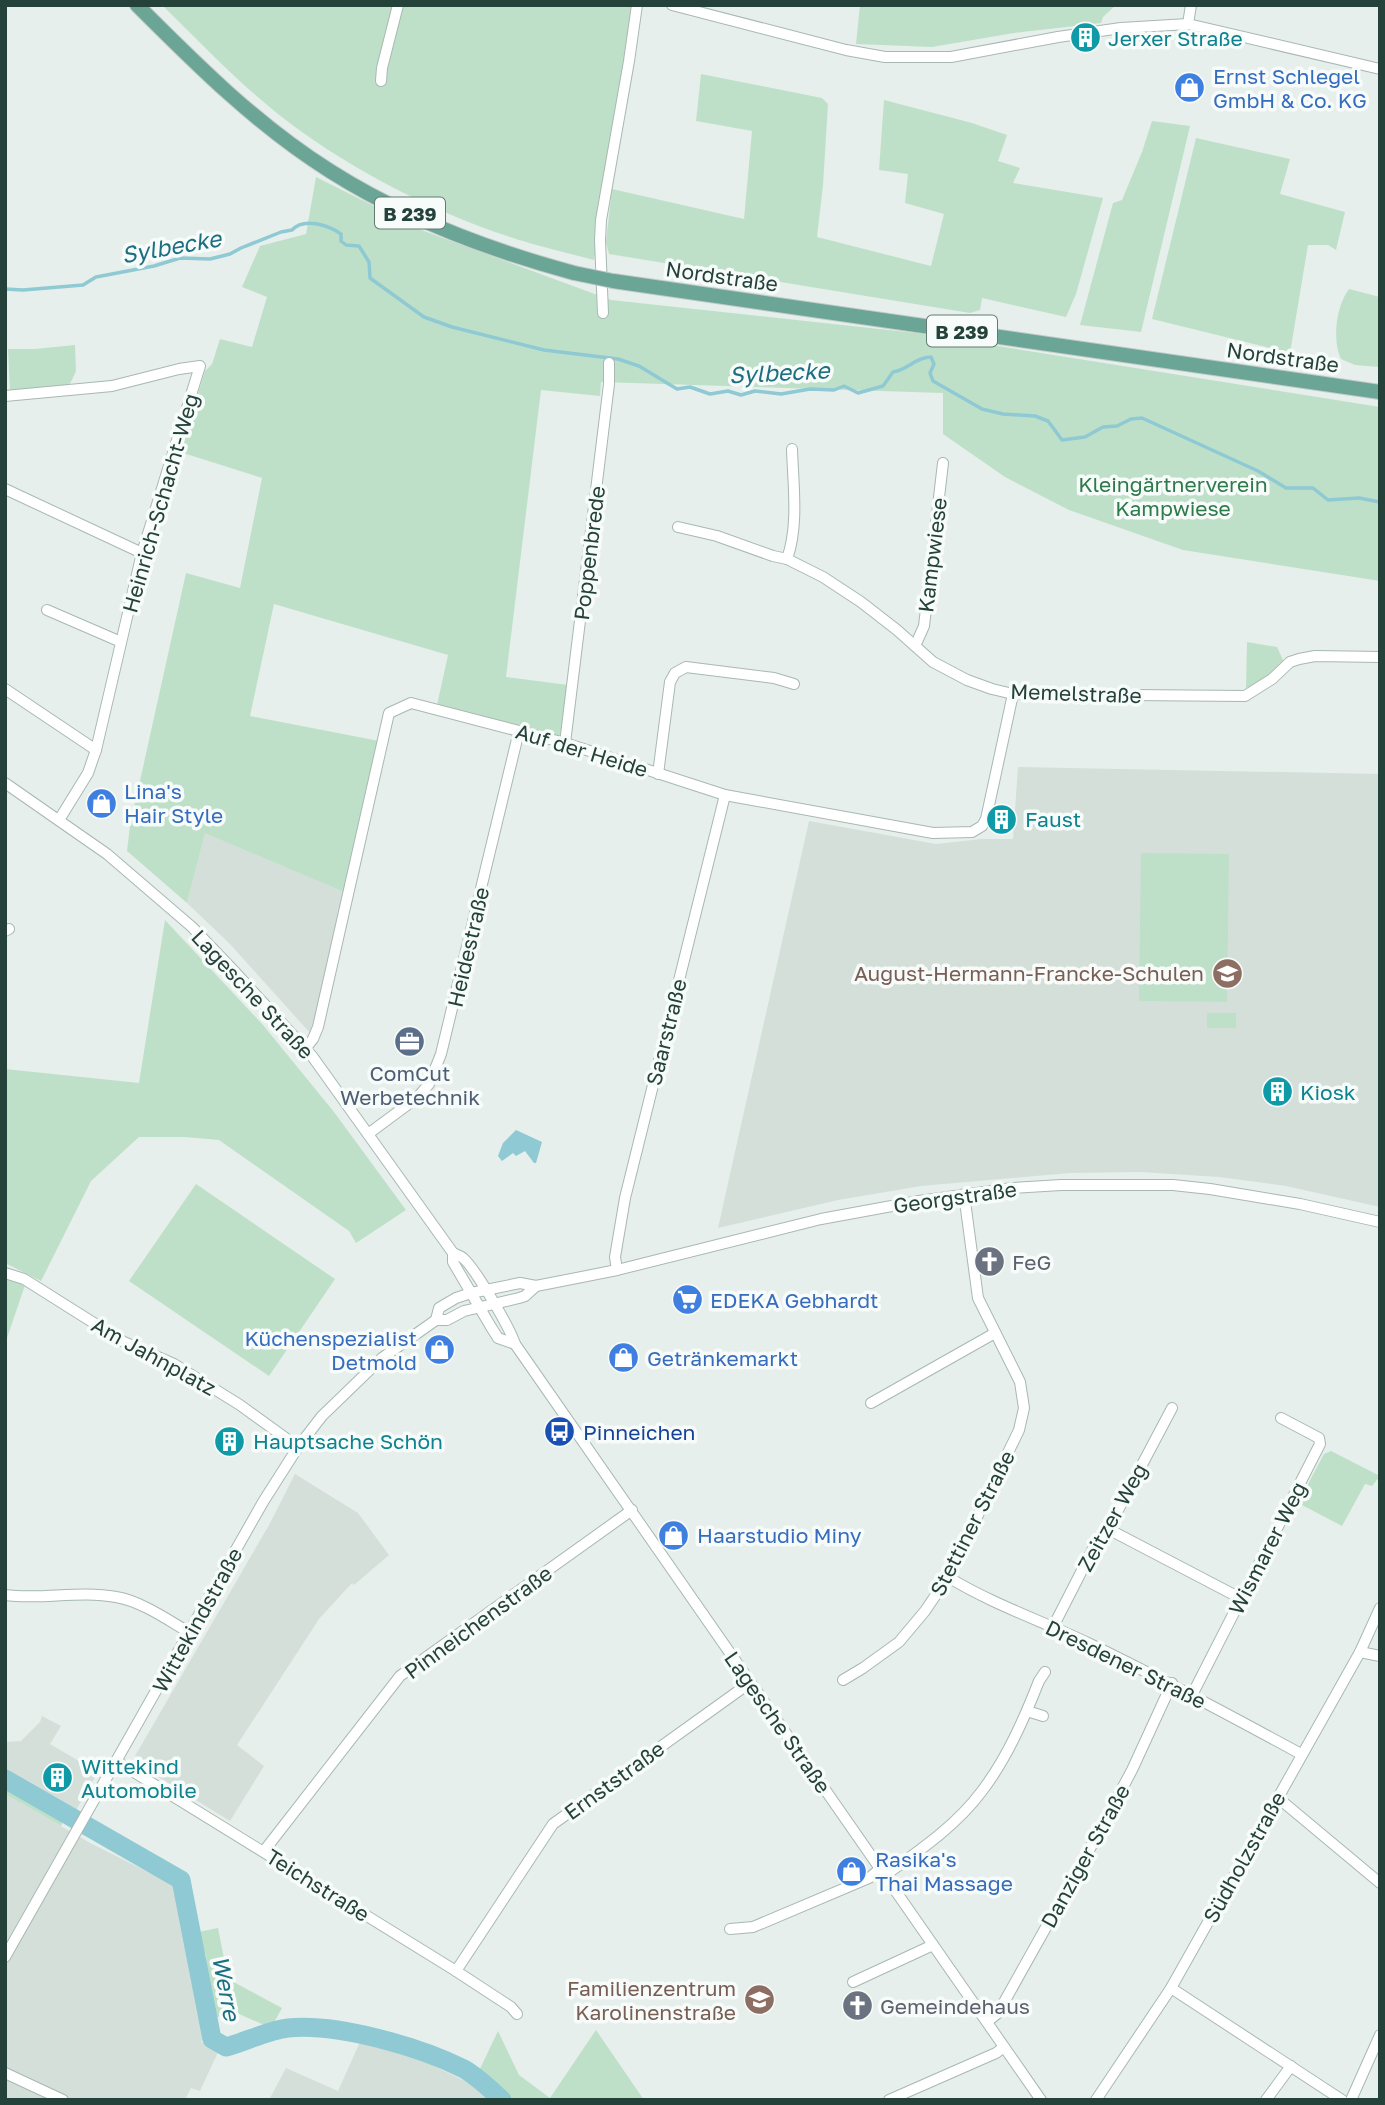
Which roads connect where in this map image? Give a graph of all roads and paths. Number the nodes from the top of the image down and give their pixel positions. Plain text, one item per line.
1 (137, 5) edge
2 (398, 5) edge
3 (637, 5) edge
4 (672, 5) edge
5 (1191, 5) edge
6 (1188, 24) junction
7 (1380, 69) edge
8 (381, 81) dead end
9 (603, 313) dead end
10 (609, 363) dead end
11 (1380, 392) edge
12 (5, 396) edge
13 (792, 449) dead end
14 (943, 463) dead end
15 (5, 489) edge
16 (678, 527) dead end
17 (142, 553) junction
18 (787, 559) junction
19 (47, 610) dead end
20 (121, 642) junction
21 (915, 646) junction
22 (1380, 657) edge
23 (794, 684) dead end
24 (5, 689) edge
25 (1013, 694) junction
26 (519, 731) junction
27 (565, 743) junction
28 (96, 750) junction
29 (658, 774) junction
30 (5, 783) edge
31 (725, 795) junction
32 (59, 820) junction
33 (305, 1049) junction
34 (368, 1134) junction
35 (964, 1194) junction
36 (1380, 1222) edge
37 (453, 1253) junction
38 (617, 1270) junction
39 (5, 1273) edge
40 (536, 1286) junction
41 (485, 1290) junction
42 (471, 1293) junction
43 (494, 1304) junction
44 (479, 1307) junction
45 (436, 1320) junction
46 (995, 1333) junction
47 (515, 1344) junction
48 (871, 1403) dead end
49 (1172, 1408) dead end
50 (1281, 1418) dead end
51 (298, 1447) junction
52 (632, 1510) junction
53 (1108, 1529) junction
54 (948, 1577) junction
55 (5, 1594) edge
56 (1242, 1599) junction
57 (1380, 1608) edge
58 (1053, 1627) junction
59 (190, 1633) junction
60 (1360, 1652) junction
61 (1380, 1656) edge
62 (1045, 1672) dead end
63 (843, 1680) dead end
64 (751, 1682) junction
65 (1172, 1683) junction
66 (1192, 1695) junction
67 (1027, 1711) junction
68 (1043, 1716) dead end
69 (1301, 1754) junction
70 (116, 1761) junction
71 (1277, 1797) junction
72 (264, 1851) junction
73 (882, 1872) junction
74 (1380, 1883) edge
75 (730, 1929) dead end
76 (933, 1945) junction
77 (5, 1957) edge
78 (456, 1971) junction
79 (853, 1982) dead end
80 (1171, 1988) junction
81 (517, 2014) dead end
82 (987, 2022) junction
83 (1380, 2035) edge
84 (1004, 2046) junction
85 (1291, 2066) junction
86 (5, 2073) edge
87 (63, 2100) edge
88 (889, 2100) edge
89 (1041, 2100) edge
90 (1096, 2100) edge
91 (1266, 2100) edge
92 (1342, 2100) edge
93 (1351, 2100) edge

1 - 11 main road, Nordstraße / B 239, bridge
2 - 8 street
3 - 9 street
4 - 6 street
5 - 6 street
6 - 7 street
10 - 27 street, Poppenbrede
12 - 17 street, Heinrich-Schacht-Weg
13 - 18 street
14 - 21 street, Kampwiese
15 - 17 street
16 - 18 street, Memelstraße
17 - 20 street, Heinrich-Schacht-Weg
18 - 21 street, Memelstraße
19 - 20 street, Heinrich-Schacht-Weg
20 - 28 street, Heinrich-Schacht-Weg
21 - 25 street, Memelstraße
22 - 25 street, Memelstraße
23 - 29 street
24 - 28 street
25 - 31 street, Auf der Heide
26 - 27 street, Auf der Heide
26 - 33 street, Auf der Heide
26 - 34 street, Heidestraße
27 - 29 street, Auf der Heide
28 - 32 street, Heinrich-Schacht-Weg
29 - 31 street, Auf der Heide
30 - 32 street, Lagesche Straße
31 - 38 street, Saarstraße
32 - 33 street, Lagesche Straße
33 - 34 street, Lagesche Straße
34 - 37 street, Lagesche Straße
35 - 36 street, Georgstraße
35 - 38 street, Georgstraße
35 - 46 street, Stettiner Straße
37 - 41 street, Lagesche Straße
37 - 42 street, Lagesche Straße
38 - 40 street, Georgstraße
39 - 51 street, Am Jahnplatz
40 - 41 street, Georgstraße
40 - 43 street, Georgstraße
41 - 42 street, Georgstraße
41 - 43 street, Lagesche Straße
42 - 44 street, Lagesche Straße
42 - 45 street, Wittekindstraße
43 - 44 street, Wittekindstraße
43 - 47 street, Lagesche Straße
44 - 45 street, Wittekindstraße
44 - 47 street, Lagesche Straße
45 - 51 street, Wittekindstraße
46 - 48 street
46 - 54 street, Stettiner Straße
47 - 52 street, Lagesche Straße
49 - 53 street, Zeitzer Weg
50 - 56 street, Wismarer Weg
51 - 59 street, Wittekindstraße
52 - 64 street, Lagesche Straße
52 - 72 street, Pinneichenstraße
53 - 56 street
53 - 58 street, Zeitzer Weg
54 - 58 street, Dresdener Straße
54 - 63 street, Stettiner Straße
55 - 59 street
56 - 66 street, Wismarer Weg
57 - 60 street, Südholzstraße
58 - 65 street, Dresdener Straße
59 - 70 street, Wittekindstraße
60 - 61 street
60 - 69 street, Südholzstraße
62 - 67 street
64 - 73 street, Lagesche Straße
64 - 78 street, Ernststraße
65 - 66 street, Dresdener Straße
65 - 82 street, Danziger Straße
66 - 69 street, Dresdener Straße
67 - 68 street
67 - 73 street
69 - 71 street, Südholzstraße
70 - 72 street, Teichstraße
70 - 77 street, Wittekindstraße
71 - 74 street
71 - 80 street, Südholzstraße
72 - 78 street, Teichstraße
73 - 75 street
73 - 76 street, Lagesche Straße
76 - 79 street
76 - 82 street, Lagesche Straße
78 - 81 street, Teichstraße
80 - 85 street
80 - 90 street, Südholzstraße
82 - 84 street, Lagesche Straße
83 - 93 street
84 - 88 street
84 - 89 street, Lagesche Straße
85 - 91 street
85 - 92 street
86 - 87 street

